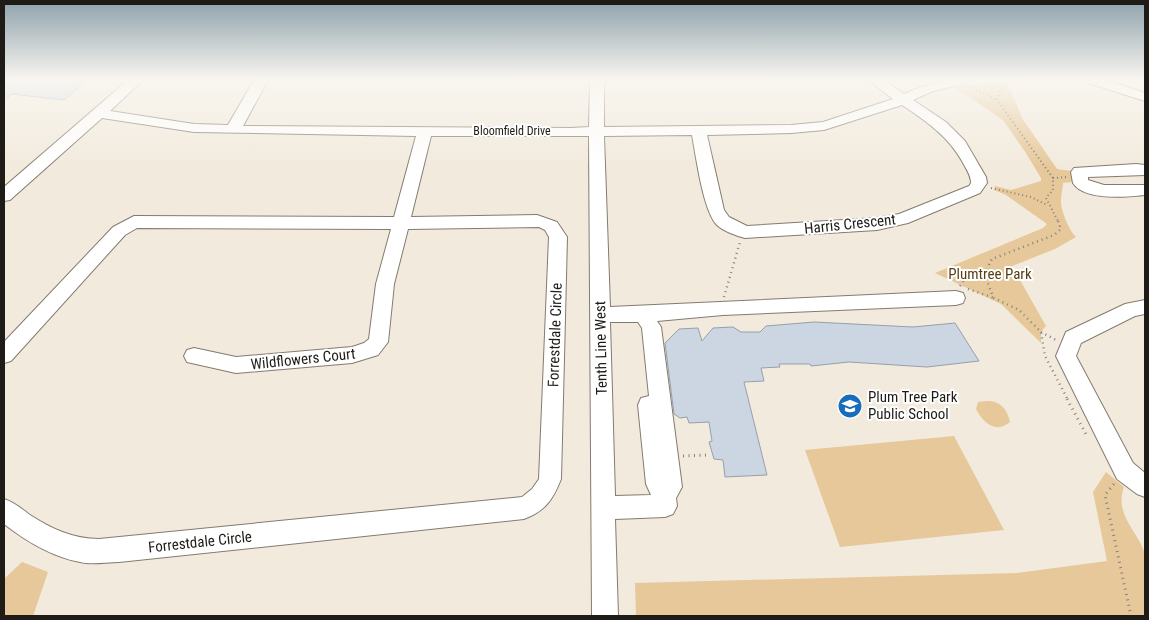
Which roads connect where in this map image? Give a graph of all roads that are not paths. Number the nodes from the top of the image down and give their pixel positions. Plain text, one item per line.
1 (104, 109) edge
2 (245, 109) edge
3 (598, 109) edge
4 (875, 109) edge
5 (915, 109) edge
6 (98, 114) junction
7 (698, 129) junction
8 (233, 130) junction
9 (425, 131) junction
10 (598, 131) junction
11 (1145, 170) edge
12 (1145, 190) edge
13 (4, 196) edge
14 (401, 223) junction
15 (958, 292) road end
16 (1145, 307) edge
17 (601, 315) junction
18 (646, 318) junction
19 (4, 355) edge
20 (194, 356) dead end
21 (1145, 486) edge
22 (664, 493) junction
23 (603, 508) junction
24 (4, 510) edge
25 (605, 616) edge

1 - 6 street
2 - 8 street
3 - 10 street, Tenth Line West
4 - 7 street, Bloomfield Drive
5 - 7 street, Harris Crescent
6 - 8 street, Bloomfield Drive
6 - 13 street
7 - 10 street, Bloomfield Drive
8 - 9 street, Bloomfield Drive
9 - 10 street, Bloomfield Drive
9 - 14 street, Wildflowers Court
10 - 17 street, Tenth Line West
11 - 12 street
14 - 19 street, Forrestdale Circle
14 - 20 street, Wildflowers Court
14 - 24 street, Forrestdale Circle
15 - 18 street
16 - 21 street
17 - 18 street
17 - 23 street, Tenth Line West
18 - 22 street
18 - 22 street
22 - 23 street
23 - 25 street, Tenth Line West

